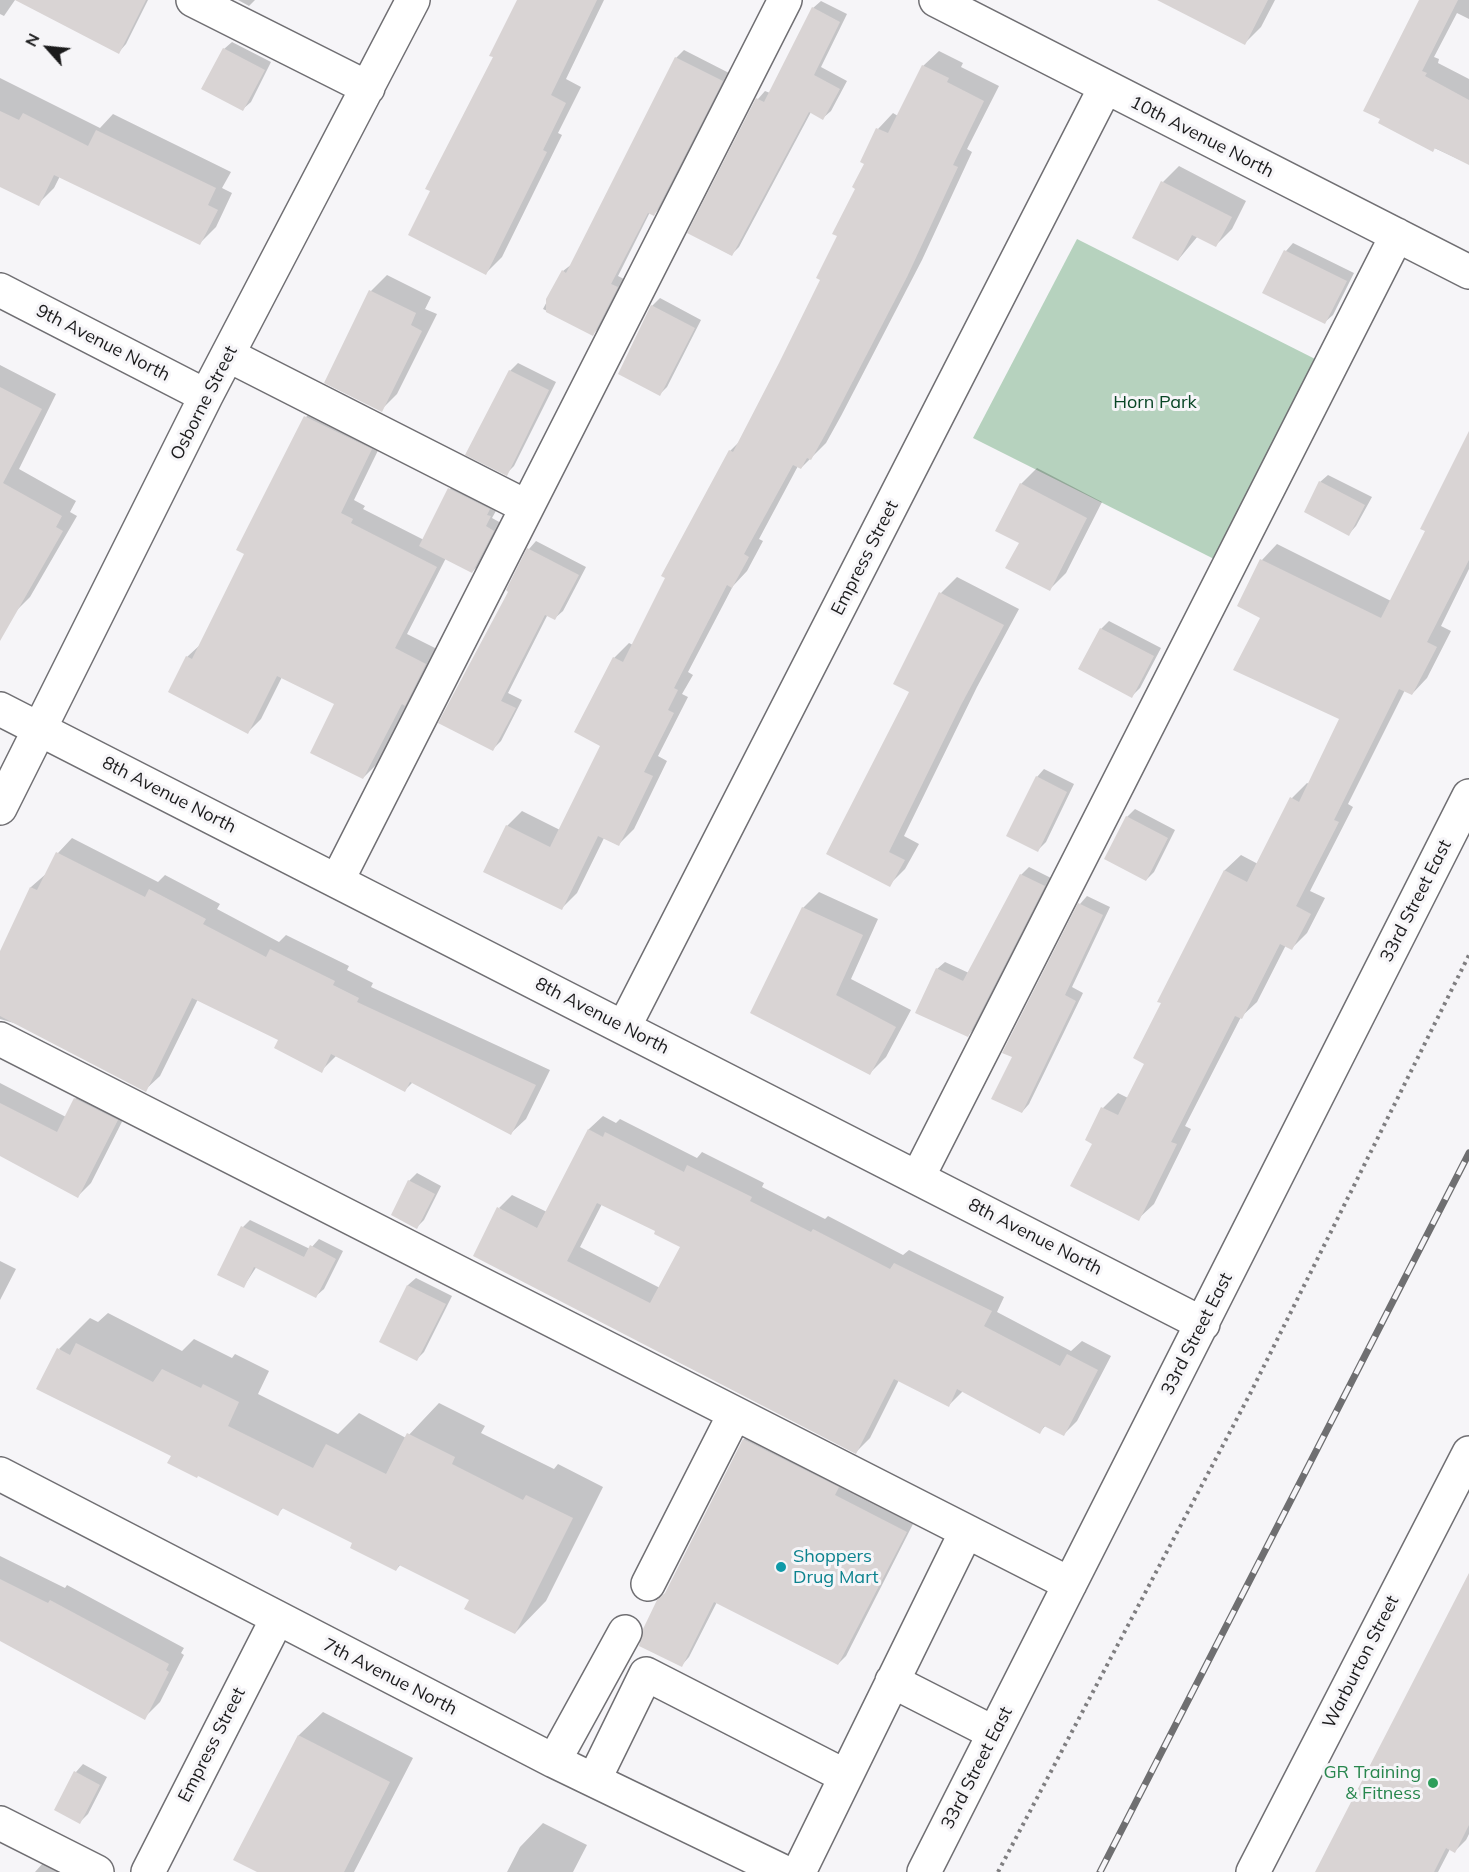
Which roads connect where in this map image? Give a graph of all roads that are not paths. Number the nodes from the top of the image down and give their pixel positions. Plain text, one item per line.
1 (193, 0) edge
2 (413, 0) edge
3 (785, 0) edge
4 (936, 0) edge
5 (368, 88) junction
6 (1106, 88) junction
7 (1397, 235) junction
8 (1469, 272) edge
9 (0, 290) edge
10 (228, 355) junction
11 (206, 396) junction
12 (525, 506) junction
13 (0, 709) edge
14 (40, 730) junction
15 (1469, 796) edge
16 (0, 808) edge
17 (338, 879) junction
18 (624, 1027) junction
19 (0, 1039) edge
20 (918, 1177) junction
21 (1203, 1324) junction
22 (734, 1414) junction
23 (1469, 1453) edge
24 (0, 1474) edge
25 (966, 1532) junction
26 (648, 1584) dead end
27 (1070, 1584) junction
28 (277, 1619) junction
29 (625, 1632) dead end
30 (892, 1682) junction
31 (994, 1733) junction
32 (554, 1761) junction
33 (845, 1776) junction
34 (594, 1780) junction
35 (0, 1823) edge
36 (97, 1872) edge
37 (148, 1872) edge
38 (784, 1872) edge
39 (799, 1872) edge
40 (924, 1872) edge
41 (1253, 1872) edge

1 - 5 street
2 - 5 street, Osborne Street
3 - 12 street
4 - 6 street, 10th Avenue North
5 - 10 street, Osborne Street
6 - 7 street, 10th Avenue North
6 - 18 street, Empress Street
7 - 8 street, 10th Avenue North
7 - 20 street
9 - 11 street, 9th Avenue North
10 - 11 street, Osborne Street
10 - 12 street
11 - 14 street, Osborne Street
12 - 17 street
13 - 14 street, 8th Avenue North
14 - 16 street, Osborne Street
14 - 17 street, 8th Avenue North
15 - 21 street, 33rd Street East
17 - 18 street, 8th Avenue North
18 - 20 street, 8th Avenue North
19 - 22 street
20 - 21 street, 8th Avenue North
21 - 27 street, 33rd Street East
22 - 25 street
22 - 26 street
23 - 41 street, Warburton Street
24 - 28 street, 7th Avenue North
25 - 27 street
25 - 30 street
27 - 31 street, 33rd Street East
28 - 32 street, 7th Avenue North
28 - 37 street, Empress Street
29 - 32 street
30 - 31 street
30 - 33 street
31 - 40 street, 33rd Street East
32 - 34 street, 7th Avenue North
33 - 34 street
33 - 39 street
34 - 38 street, 7th Avenue North
35 - 36 street

